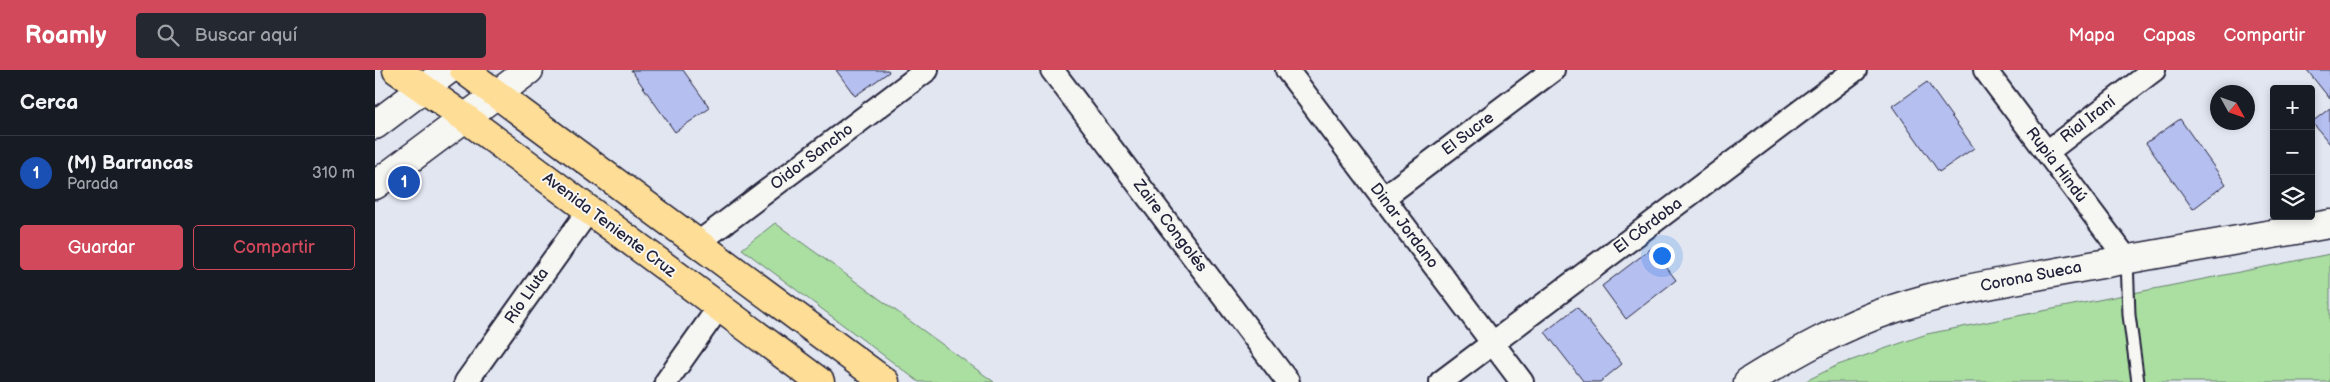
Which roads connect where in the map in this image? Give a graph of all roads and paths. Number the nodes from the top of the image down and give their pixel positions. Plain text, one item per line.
1 (397, 70) edge
2 (448, 70) edge
3 (464, 70) edge
4 (529, 70) edge
5 (927, 70) edge
6 (1052, 70) edge
7 (1287, 70) edge
8 (1553, 70) edge
9 (1855, 70) edge
10 (1985, 70) edge
11 (2154, 70) edge
12 (423, 88) junction
13 (497, 94) junction
14 (464, 117) junction
15 (375, 125) edge
16 (2047, 152) junction
17 (375, 184) edge
18 (1383, 198) junction
19 (589, 210) junction
20 (2330, 224) edge
21 (698, 243) junction
22 (2127, 259) junction
23 (719, 307) junction
24 (1493, 343) junction
25 (466, 382) edge
26 (666, 382) edge
27 (820, 382) edge
28 (885, 382) edge
29 (1288, 382) edge
30 (1441, 382) edge
31 (1522, 382) edge
32 (1748, 382) edge
33 (2138, 382) edge

1 - 12 main road, Avenida Teniente Cruz
2 - 12 street
3 - 13 main road
4 - 13 street
5 - 21 street, Oidor Sancho
6 - 29 street, Zaire Congolés
7 - 18 street, Dinar Jordano
8 - 18 street, El Sucre
9 - 24 street, El Córdoba
10 - 16 street, Rupia Hindú
11 - 16 street, Rial Iraní
12 - 14 main road, Avenida Teniente Cruz
12 - 15 street
13 - 14 street
13 - 21 main road
14 - 17 street
14 - 19 main road, Avenida Teniente Cruz
16 - 22 street, Rupia Hindú
18 - 24 street, Dinar Jordano
19 - 23 main road, Avenida Teniente Cruz
19 - 25 street, Río Lluta
20 - 22 street, Corona Sueca
21 - 28 main road
22 - 32 street, Corona Sueca
22 - 33 lane
23 - 26 street
23 - 27 main road, Avenida Teniente Cruz
24 - 30 street, El Córdoba
24 - 31 street, Dinar Jordano

